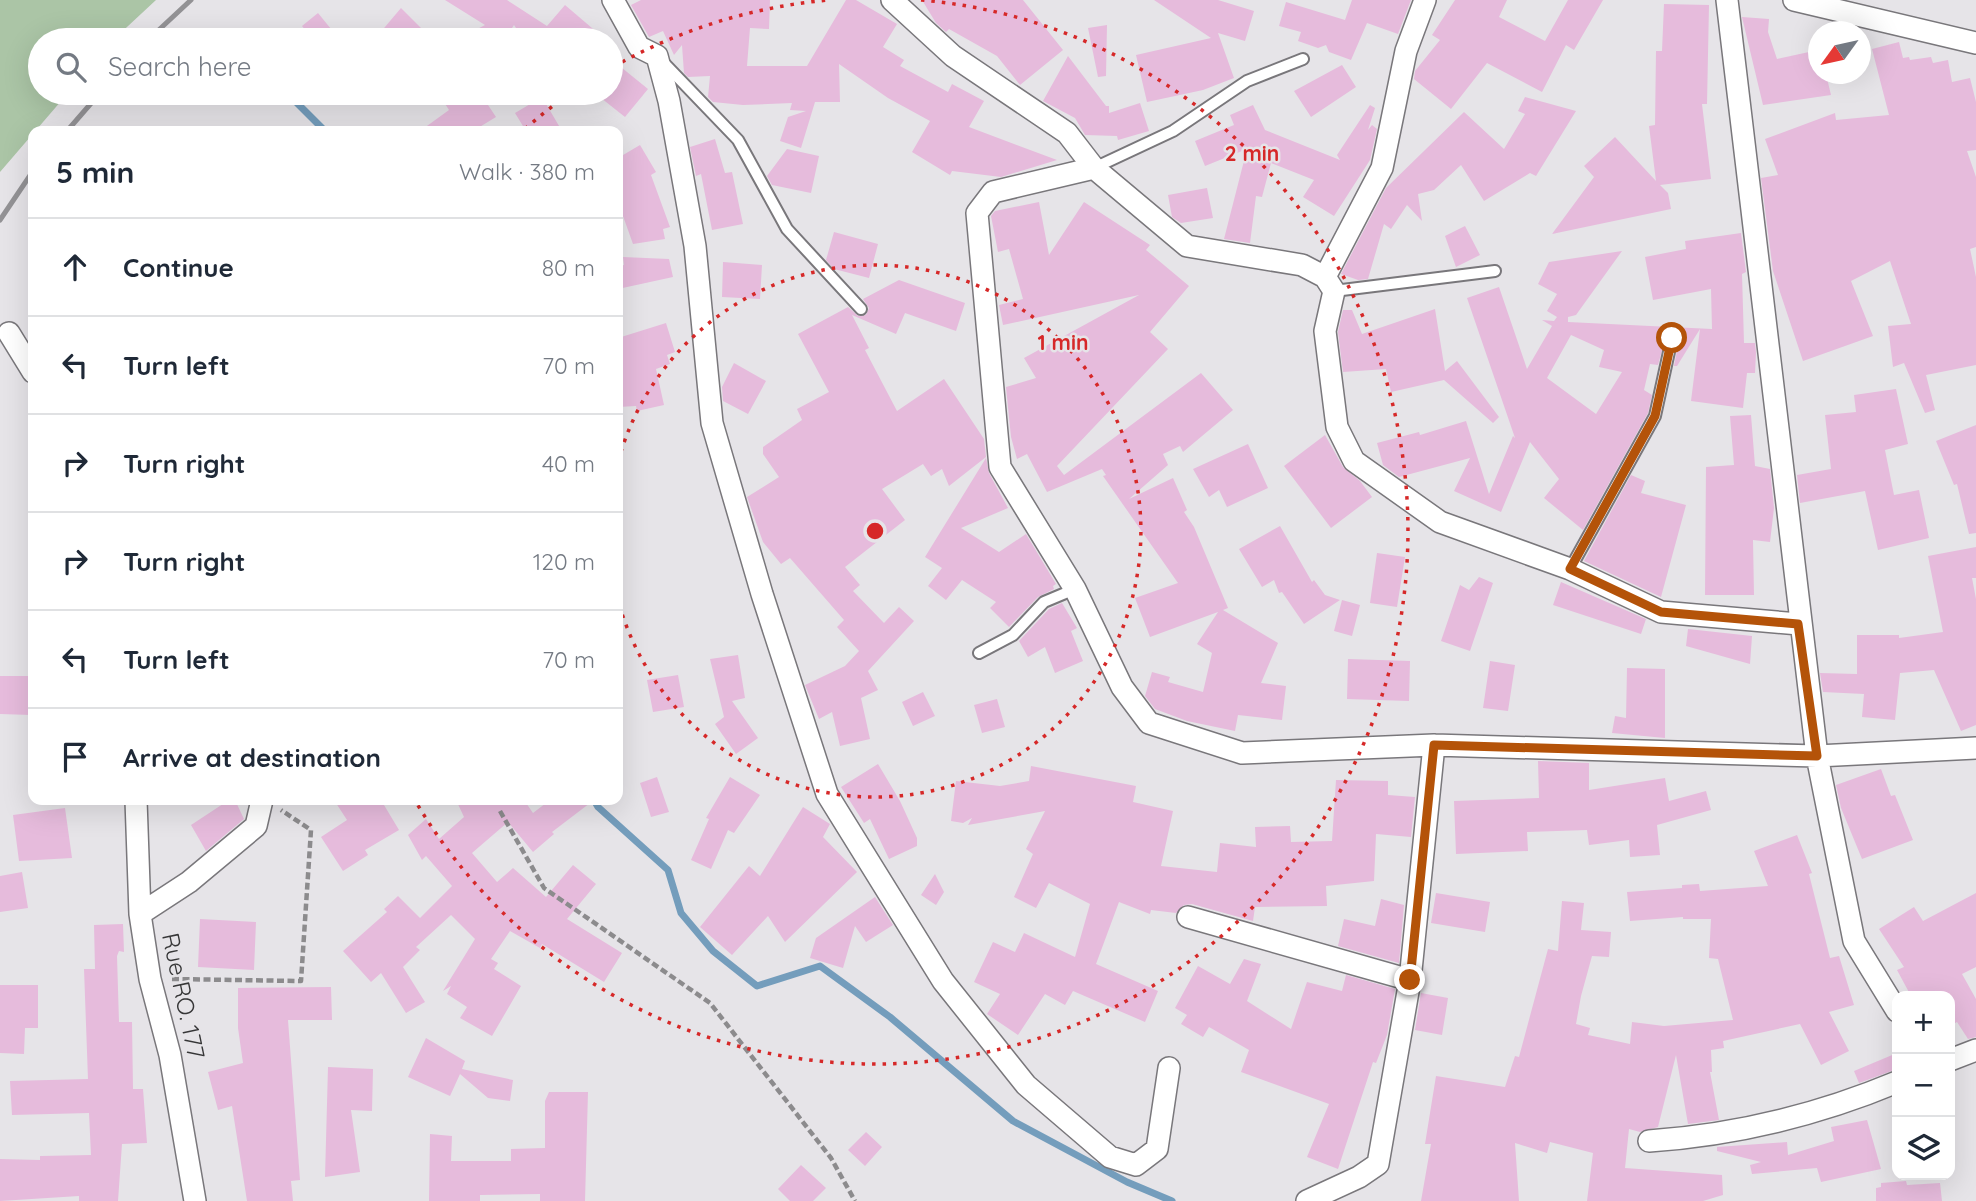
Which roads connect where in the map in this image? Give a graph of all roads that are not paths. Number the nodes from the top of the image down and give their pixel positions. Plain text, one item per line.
1 (613, 0) edge
2 (892, 0) edge
3 (1425, 0) edge
4 (1727, 0) edge
5 (1794, 0) edge
6 (1976, 43) edge
7 (657, 56) junction
8 (1303, 59) dead end
9 (1094, 168) junction
10 (1495, 271) dead end
11 (1329, 284) junction
12 (860, 309) dead end
13 (1672, 338) dead end
14 (0, 356) edge
15 (28, 364) edge
16 (1570, 569) junction
17 (1075, 589) junction
18 (1798, 624) junction
19 (979, 653) dead end
20 (1434, 745) junction
21 (1976, 748) edge
22 (1817, 756) junction
23 (135, 805) edge
24 (269, 805) edge
25 (140, 914) junction
26 (1188, 916) dead end
27 (1410, 980) junction
28 (1892, 1003) edge
29 (1976, 1050) edge
30 (1955, 1058) edge
31 (1169, 1068) dead end
32 (1892, 1084) edge
33 (1649, 1141) dead end
34 (195, 1201) edge
35 (1307, 1201) edge

1 - 7 street
2 - 9 street
3 - 11 street
4 - 18 street
5 - 6 street
7 - 12 lane
7 - 31 street
8 - 9 lane
9 - 11 street
9 - 17 street
10 - 11 lane
11 - 16 street
13 - 16 lane
14 - 15 street
16 - 18 street
17 - 19 lane
17 - 20 street
18 - 22 street
20 - 22 street
20 - 27 street
21 - 22 street
22 - 28 street
23 - 25 street, Rue RO. 177
24 - 25 street
25 - 34 street, Rue RO. 177
26 - 27 street
27 - 35 street
29 - 30 street
32 - 33 street

